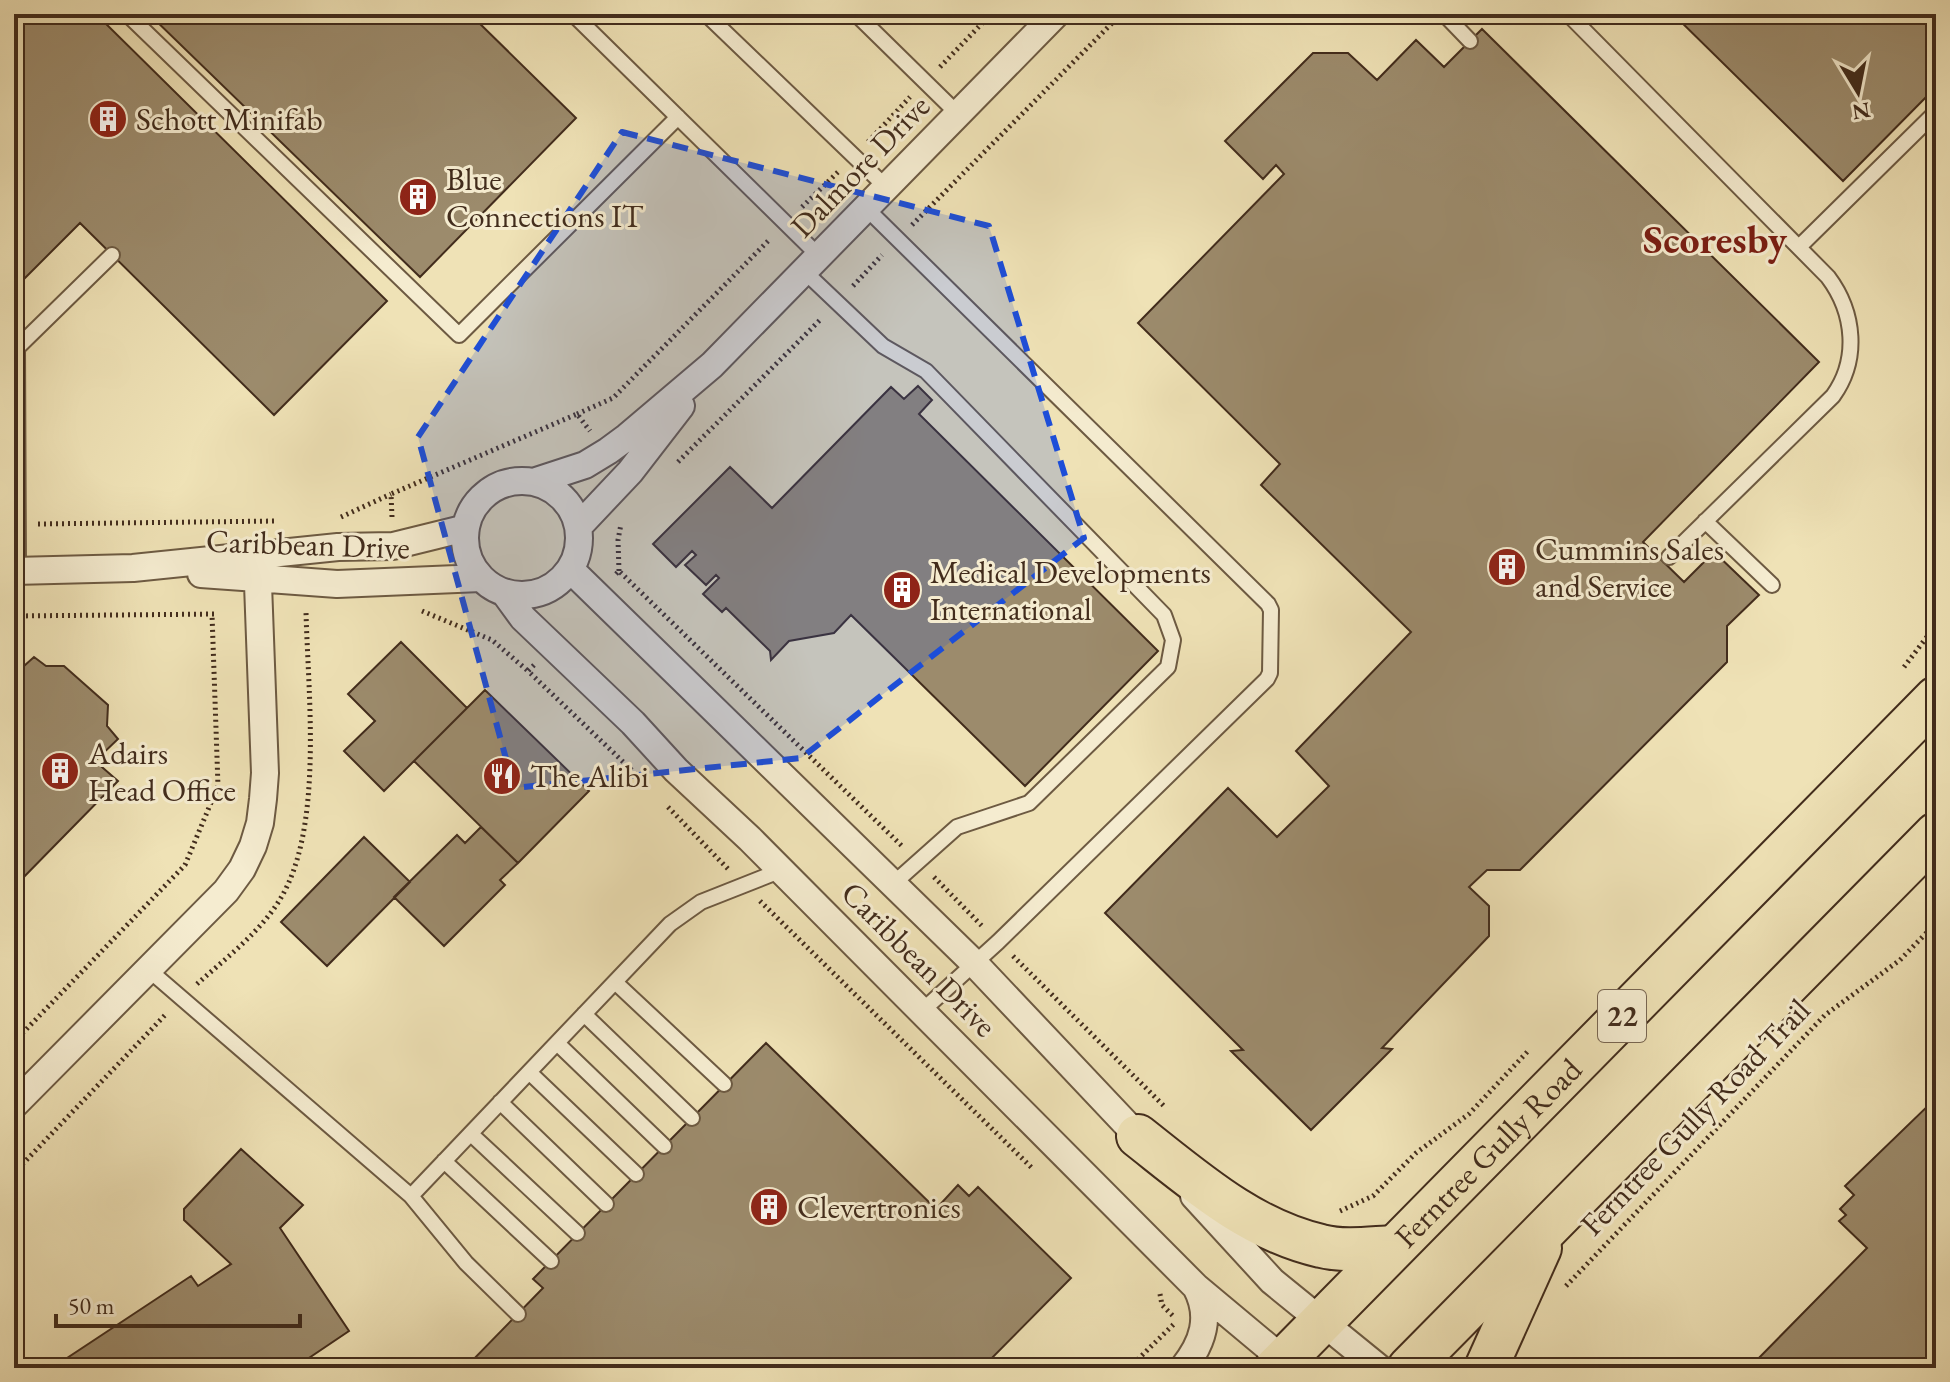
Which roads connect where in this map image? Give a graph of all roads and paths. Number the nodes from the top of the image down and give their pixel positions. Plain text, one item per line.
1 (127, 14) edge
2 (573, 14) edge
3 (706, 14) edge
4 (856, 14) edge
5 (1056, 14) edge
6 (1444, 14) edge
7 (1568, 14) edge
8 (1470, 41) dead end
9 (1936, 112) edge
10 (958, 114) junction
11 (678, 117) junction
12 (886, 187) junction
13 (866, 208) junction
14 (1799, 247) junction
15 (112, 255) dead end
16 (812, 263) junction
17 (712, 365) junction
18 (595, 438) dead end
19 (533, 482) junction
20 (391, 494) junction
21 (626, 515) dead end
22 (334, 519) dead end
23 (393, 519) dead end
24 (284, 521) dead end
25 (1705, 521) junction
26 (18, 525) junction
27 (579, 526) junction
28 (466, 528) junction
29 (1669, 557) dead end
30 (258, 568) junction
31 (571, 570) junction
32 (16, 571) edge
33 (619, 571) junction
34 (481, 578) junction
35 (611, 580) dead end
36 (1772, 585) dead end
37 (504, 592) junction
38 (411, 608) dead end
39 (14, 616) edge
40 (1936, 625) edge
41 (536, 663) dead end
42 (1904, 667) dead end
43 (528, 671) junction
44 (1936, 698) edge
45 (643, 781) dead end
46 (665, 804) dead end
47 (1936, 834) edge
48 (918, 862) junction
49 (782, 870) junction
50 (743, 884) junction
51 (893, 884) junction
52 (1936, 923) edge
53 (998, 942) junction
54 (975, 964) junction
55 (149, 970) junction
56 (615, 982) junction
57 (922, 1011) junction
58 (584, 1014) junction
59 (14, 1042) edge
60 (557, 1043) junction
61 (1529, 1050) dead end
62 (529, 1072) junction
63 (724, 1084) dead end
64 (500, 1102) junction
65 (14, 1105) edge
66 (692, 1118) dead end
67 (1153, 1123) junction
68 (471, 1134) junction
69 (664, 1146) dead end
70 (444, 1161) junction
71 (636, 1174) dead end
72 (1039, 1175) dead end
73 (411, 1196) junction
74 (606, 1204) dead end
75 (1552, 1222) junction
76 (577, 1233) dead end
77 (1316, 1245) junction
78 (1394, 1247) junction
79 (551, 1261) dead end
80 (1196, 1287) junction
81 (1559, 1293) dead end
82 (1160, 1294) dead end
83 (518, 1314) dead end
84 (1177, 1320) junction
85 (1323, 1321) junction
86 (1185, 1327) dead end
87 (1284, 1366) edge
88 (1129, 1368) edge
89 (1183, 1368) edge
90 (1379, 1368) edge
91 (1409, 1368) edge
92 (1486, 1368) edge

1 - 11 lane
2 - 11 lane
3 - 12 lane
4 - 10 lane
5 - 10 street, Dalmore Drive
6 - 8 lane
7 - 14 lane
9 - 14 lane
10 - 12 street, Dalmore Drive
11 - 16 lane
12 - 13 street, Dalmore Drive
13 - 16 street, Dalmore Drive
13 - 53 lane
14 - 25 lane
15 - 26 lane
16 - 17 street, Dalmore Drive
16 - 48 lane
17 - 19 street, Dalmore Drive
17 - 27 street, Dalmore Drive
18 - 20 path
19 - 27 street
19 - 28 street
20 - 22 path
20 - 23 path
21 - 33 path
24 - 26 path
25 - 29 lane
25 - 36 lane
26 - 32 lane
27 - 31 street
28 - 30 street, Caribbean Drive
28 - 34 street
30 - 32 street, Caribbean Drive
30 - 34 street, Caribbean Drive
30 - 55 street
31 - 37 street
31 - 51 street, Caribbean Drive
33 - 35 path
33 - 48 path
34 - 37 street
37 - 49 street, Caribbean Drive
38 - 43 path
39 - 59 path
40 - 42 path
41 - 43 path
43 - 45 path
44 - 78 main road, Ferntree Gully Road / 22
46 - 50 path
47 - 75 main road
48 - 51 lane
48 - 53 path
49 - 50 lane
49 - 57 street, Caribbean Drive
50 - 56 lane
50 - 72 path
51 - 54 street, Caribbean Drive
52 - 81 path, Ferntree Gully Road Trail
53 - 54 lane
53 - 67 path
54 - 57 lane
54 - 67 street, Caribbean Drive
55 - 65 street
55 - 73 lane
56 - 58 lane
56 - 63 lane
57 - 80 street, Caribbean Drive
58 - 60 lane
58 - 66 lane
60 - 62 lane
60 - 69 lane
61 - 77 path
62 - 64 lane
62 - 71 lane
64 - 68 lane
64 - 74 lane
67 - 77 main road
67 - 85 street, Caribbean Drive
68 - 70 lane
68 - 76 lane
70 - 73 lane
70 - 79 lane
73 - 83 lane
75 - 91 main road
75 - 92 main road
77 - 78 main road
78 - 85 main road, Ferntree Gully Road / 22
80 - 87 street, Caribbean Drive
80 - 89 street
82 - 84 path
84 - 86 path
84 - 88 path
85 - 87 main road, Ferntree Gully Road / 22
85 - 90 street, Caribbean Drive

